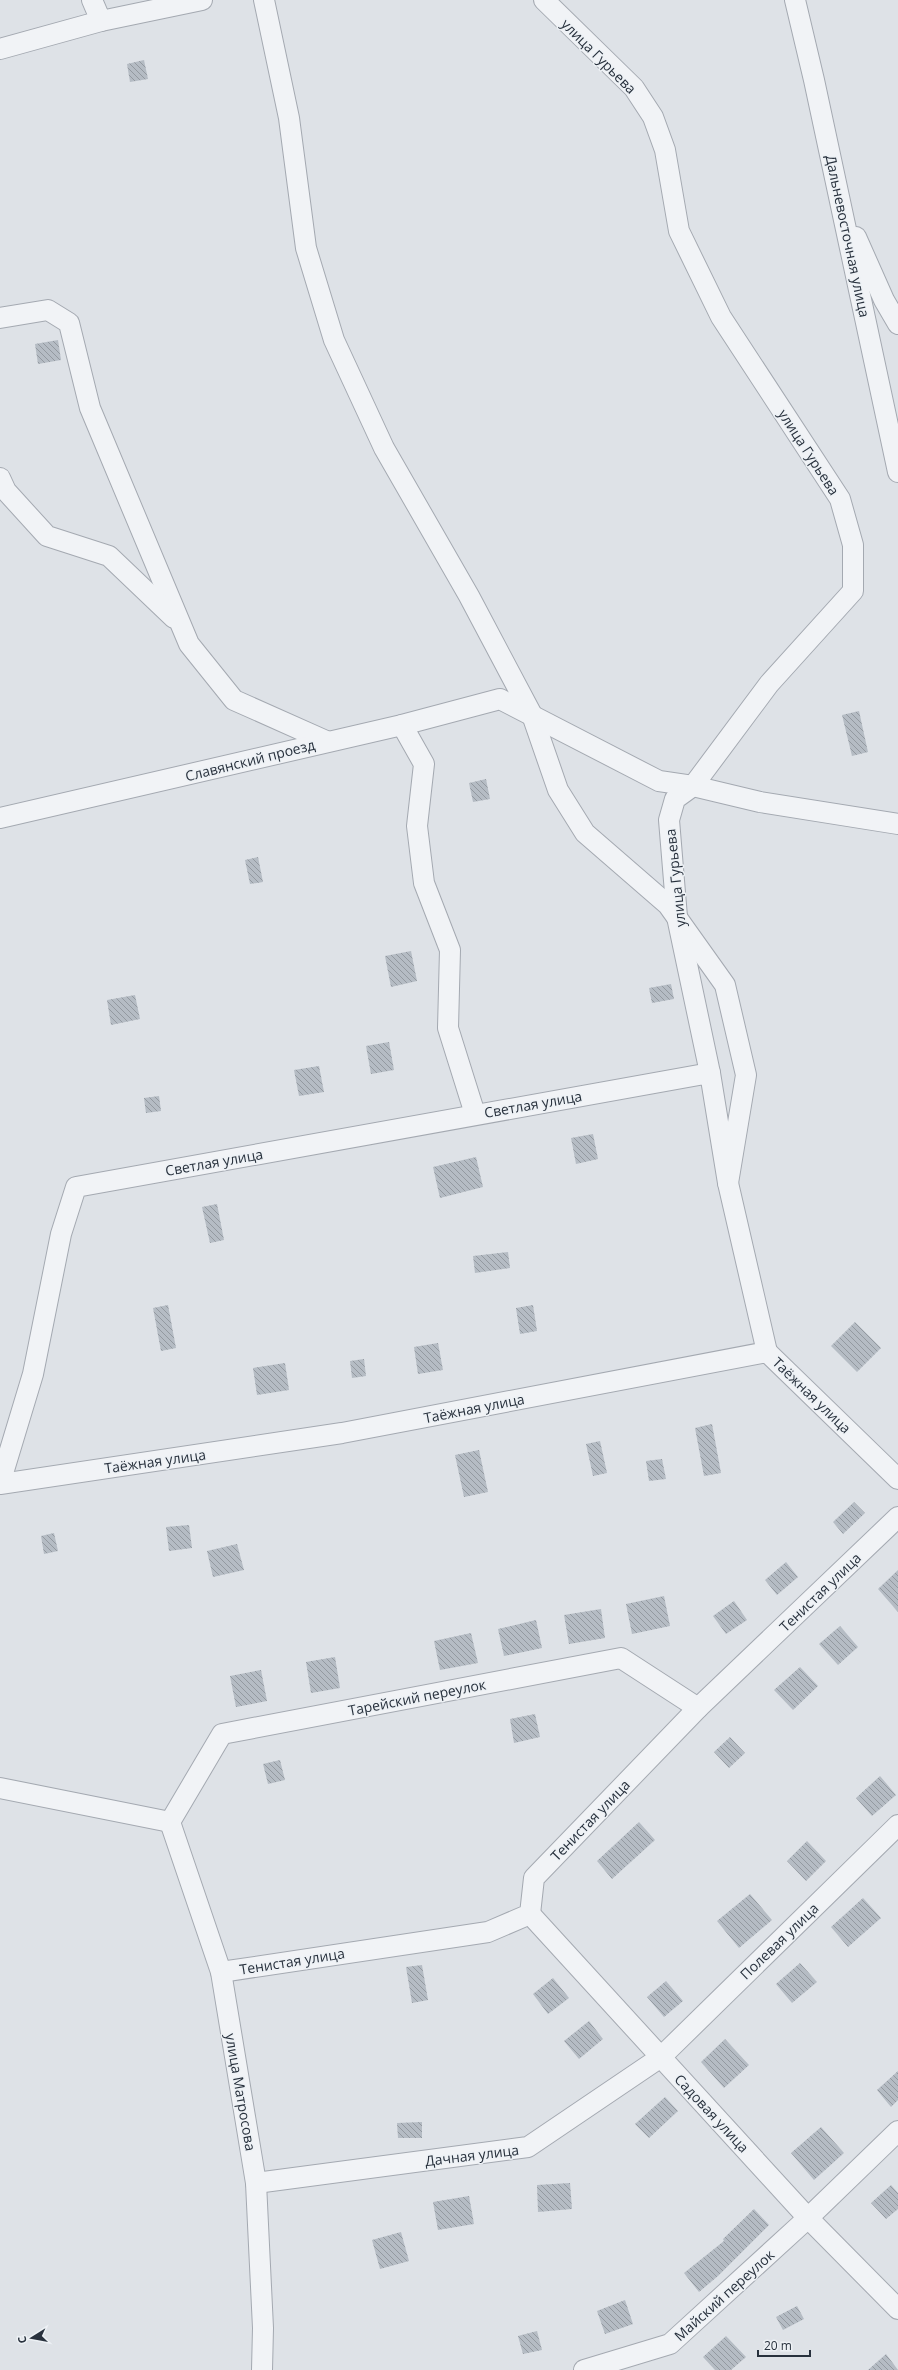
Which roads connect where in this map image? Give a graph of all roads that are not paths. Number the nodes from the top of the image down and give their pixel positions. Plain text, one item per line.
1 (92, 0) edge
2 (202, 0) edge
3 (264, 0) edge
4 (544, 0) edge
5 (795, 0) edge
6 (101, 21) junction
7 (0, 49) edge
8 (840, 201) junction
9 (0, 318) edge
10 (898, 324) edge
11 (898, 472) edge
12 (0, 478) edge
13 (180, 624) junction
14 (532, 715) junction
15 (402, 725) junction
16 (326, 741) junction
17 (693, 786) junction
18 (0, 818) edge
19 (898, 824) edge
20 (677, 917) junction
21 (710, 1073) junction
22 (475, 1114) junction
23 (728, 1183) junction
24 (767, 1352) junction
25 (898, 1479) edge
26 (0, 1483) edge
27 (898, 1517) edge
28 (698, 1708) junction
29 (0, 1788) edge
30 (170, 1822) junction
31 (898, 1825) edge
32 (530, 1914) junction
33 (221, 1972) junction
34 (661, 2057) junction
35 (898, 2131) edge
36 (256, 2183) junction
37 (808, 2218) junction
38 (898, 2309) edge
39 (262, 2370) edge
40 (584, 2370) edge

1 - 6 street
2 - 6 street
3 - 14 street
4 - 17 street, улица Гурьева
5 - 8 street, Дальневосточная улица
6 - 7 street
8 - 10 street
8 - 11 street, Дальневосточная улица
9 - 13 street
12 - 13 street
13 - 16 street
14 - 15 street, Славянский проезд
14 - 17 street
14 - 20 street
15 - 16 street, Славянский проезд
15 - 22 street
16 - 18 street, Славянский проезд
17 - 19 street
17 - 20 street, улица Гурьева
20 - 21 street, улица Гурьева
20 - 23 street
21 - 22 street, Светлая улица
21 - 23 street
22 - 26 street, Светлая улица
23 - 24 street
24 - 25 street, Таёжная улица
24 - 26 street, Таёжная улица
27 - 28 street, Тенистая улица
28 - 30 street, Тарейский переулок
28 - 32 street, Тенистая улица
29 - 30 street
30 - 33 street, улица Матросова
31 - 34 street, Полевая улица
32 - 33 street, Тенистая улица
32 - 34 street, Садовая улица
33 - 36 street, улица Матросова
34 - 36 street, Дачная улица
34 - 37 street, Садовая улица
35 - 37 street, Майский переулок
36 - 39 street, улица Матросова
37 - 38 street, Садовая улица
37 - 40 street, Майский переулок

